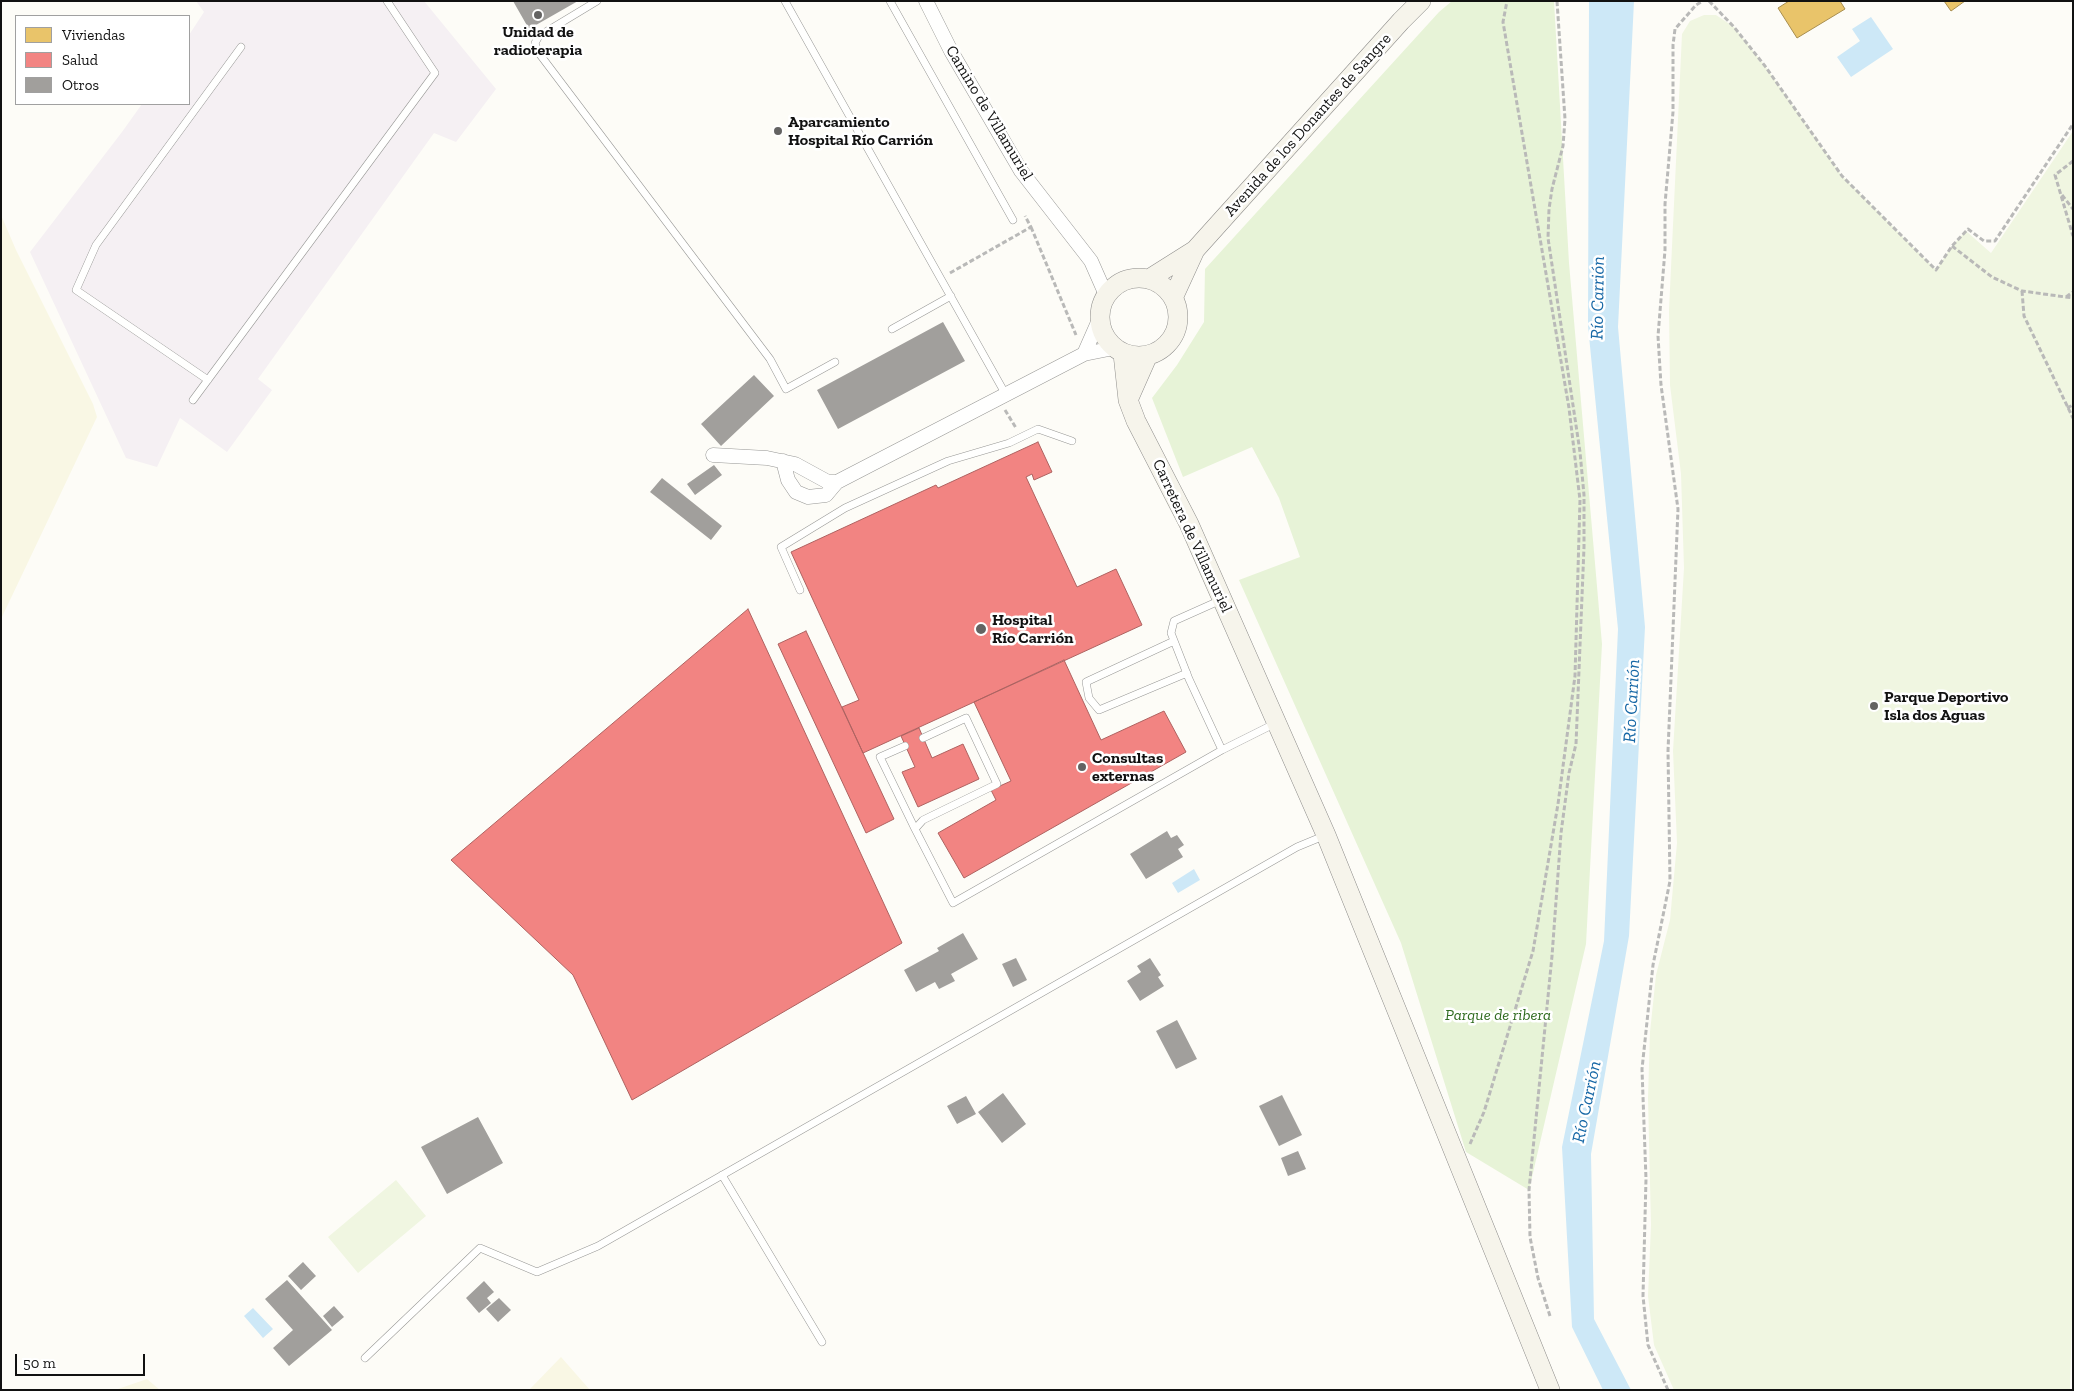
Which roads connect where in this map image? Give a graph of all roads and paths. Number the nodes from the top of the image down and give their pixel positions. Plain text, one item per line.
1 (387, 1) edge
2 (597, 1) edge
3 (786, 1) edge
4 (890, 1) edge
5 (926, 1) edge
6 (1421, 1) edge
7 (1507, 1) edge
8 (1556, 1) edge
9 (1703, 1) edge
10 (1708, 1) edge
11 (241, 47) dead end
12 (2073, 124) edge
13 (2073, 161) edge
14 (2060, 193) junction
15 (2073, 209) edge
16 (1022, 210) dead end
17 (1013, 220) dead end
18 (1031, 227) junction
19 (2073, 236) edge
20 (1952, 246) junction
21 (1195, 250) junction
22 (941, 279) junction
23 (1149, 279) junction
24 (2022, 291) junction
25 (2073, 292) edge
26 (1106, 295) junction
27 (951, 296) junction
28 (1173, 298) junction
29 (2066, 298) junction
30 (2073, 298) edge
31 (1099, 320) junction
32 (892, 329) dead end
33 (1119, 351) junction
34 (1084, 354) junction
35 (1148, 355) junction
36 (835, 362) dead end
37 (208, 380) junction
38 (1003, 397) junction
39 (193, 400) dead end
40 (1128, 400) junction
41 (2073, 405) edge
42 (2067, 408) junction
43 (2073, 418) edge
44 (1021, 437) junction
45 (1072, 441) dead end
46 (713, 455) dead end
47 (783, 461) junction
48 (836, 482) junction
49 (800, 590) dead end
50 (1222, 600) junction
51 (1174, 641) junction
52 (1187, 674) junction
53 (1276, 723) junction
54 (923, 738) dead end
55 (905, 746) dead end
56 (1222, 750) junction
57 (915, 829) junction
58 (1326, 835) junction
59 (1459, 1167) junction
60 (722, 1176) junction
61 (1550, 1316) dead end
62 (822, 1342) dead end
63 (365, 1358) dead end
64 (1550, 1390) edge
65 (1668, 1390) edge

1 - 37 lane
2 - 36 lane
3 - 22 lane
4 - 17 lane
5 - 26 street, Camino de Villamuriel
6 - 21 main road, Avenida de los Donantes de Sangre
7 - 59 path
8 - 61 path
9 - 65 path
10 - 20 path
11 - 37 lane
12 - 20 path
13 - 14 path
14 - 15 path
14 - 19 path
16 - 18 path
18 - 22 path
18 - 34 path
20 - 24 path
21 - 23 main road, Avenida de los Donantes de Sangre
21 - 28 main road, Avenida de los Donantes de Sangre
22 - 27 lane
23 - 26 main road
23 - 28 main road
24 - 29 path
24 - 42 path
25 - 29 path
26 - 31 main road
27 - 32 lane
27 - 38 lane
28 - 35 main road
29 - 30 path
31 - 33 main road
31 - 34 street
33 - 34 street
33 - 35 main road
33 - 40 main road, Carretera de Villamuriel
34 - 38 street
35 - 40 main road
37 - 39 lane
38 - 44 path
38 - 48 street
40 - 50 main road, Carretera de Villamuriel
41 - 42 path
42 - 43 path
44 - 45 lane
44 - 49 lane
46 - 47 street
47 - 48 street
47 - 48 street
50 - 51 lane
50 - 53 main road, Carretera de Villamuriel
51 - 52 lane
51 - 52 lane
52 - 56 lane
53 - 56 lane
53 - 58 main road, Carretera de Villamuriel
54 - 57 lane
55 - 57 lane
56 - 57 lane
58 - 59 main road, Carretera de Villamuriel
58 - 60 lane
59 - 64 main road, Carretera de Villamuriel
60 - 62 lane
60 - 63 lane

